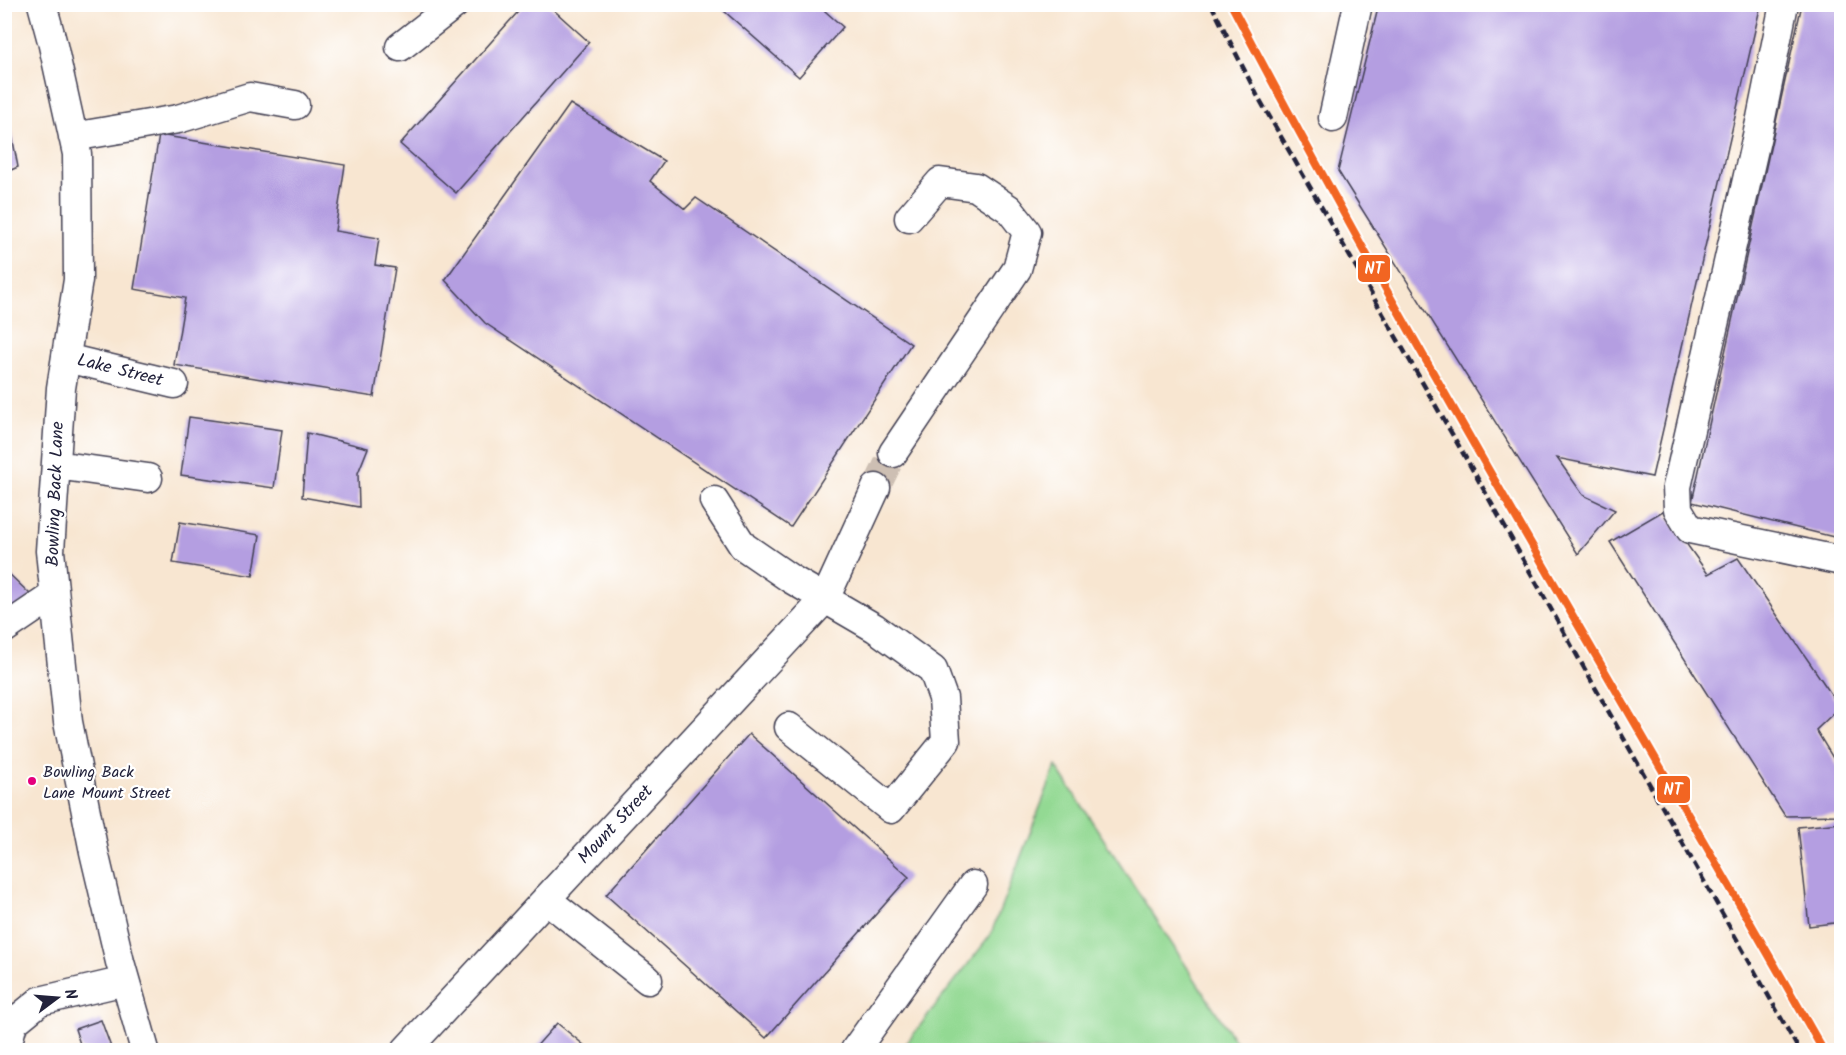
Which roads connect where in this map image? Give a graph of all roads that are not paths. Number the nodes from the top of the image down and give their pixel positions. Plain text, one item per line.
1 (42, 4) edge
2 (455, 4) edge
3 (1358, 4) edge
4 (1784, 4) edge
5 (400, 47) dead end
6 (295, 105) dead end
7 (1333, 118) dead end
8 (73, 137) junction
9 (909, 218) dead end
10 (66, 358) junction
11 (174, 384) dead end
12 (893, 453) tunnel mouth
13 (56, 465) junction
14 (148, 478) dead end
15 (876, 488) tunnel mouth
16 (714, 501) dead end
17 (1842, 561) edge
18 (54, 595) junction
19 (825, 599) junction
20 (4, 628) edge
21 (789, 727) dead end
22 (974, 885) dead end
23 (546, 899) junction
24 (648, 980) dead end
25 (126, 981) junction
26 (6, 1050) edge
27 (145, 1050) edge
28 (406, 1050) edge
29 (855, 1050) edge

1 - 8 street, Bowling Back Lane
2 - 5 street
3 - 7 street
4 - 17 street
6 - 8 street
8 - 10 street, Bowling Back Lane
9 - 12 street
10 - 11 street, Lake Street
10 - 13 street, Bowling Back Lane
13 - 14 street
13 - 18 street, Bowling Back Lane
15 - 19 street, Mount Street
16 - 19 street
18 - 20 street
18 - 25 street, Bowling Back Lane
19 - 21 street
19 - 23 street, Mount Street
22 - 29 street
23 - 24 street
23 - 28 street, Mount Street
25 - 26 street
25 - 27 street, Bowling Back Lane

